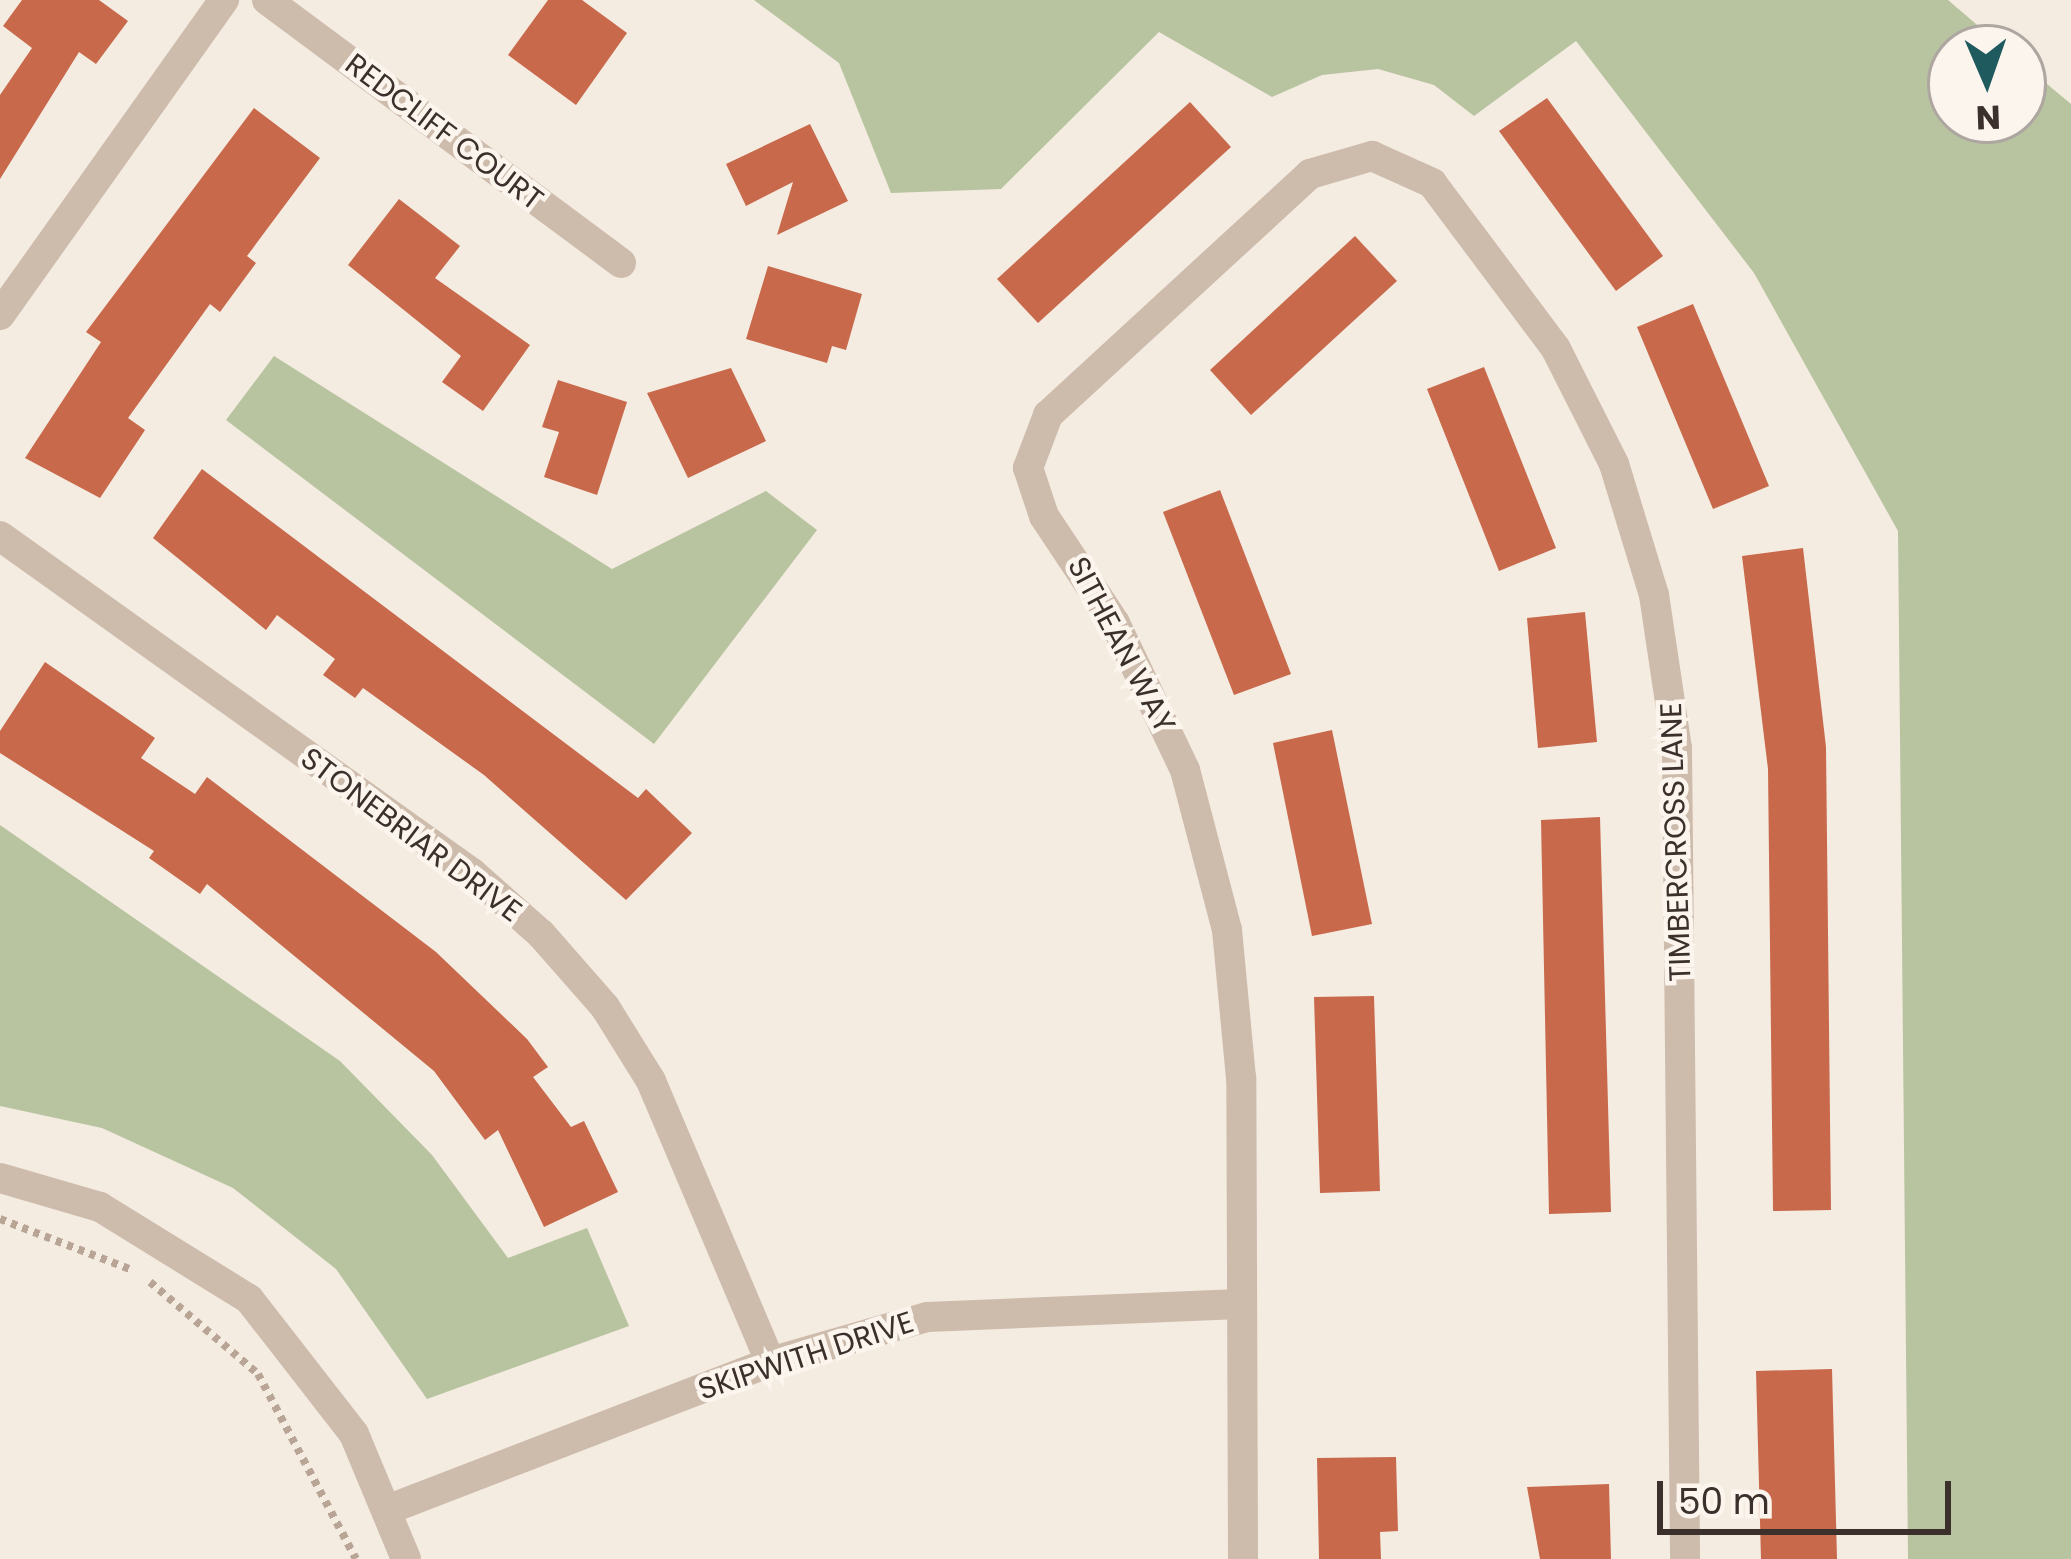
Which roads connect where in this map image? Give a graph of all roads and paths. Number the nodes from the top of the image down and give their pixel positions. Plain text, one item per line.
1 (224, 0) edge
2 (267, 0) edge
3 (1372, 155) joint
4 (621, 263) dead end
5 (0, 315) edge
6 (0, 536) edge
7 (0, 1178) edge
8 (0, 1219) edge
9 (1240, 1304) junction
10 (770, 1362) junction
11 (392, 1508) junction
12 (356, 1559) edge
13 (406, 1559) edge
14 (1243, 1559) edge
15 (1685, 1559) edge

1 - 5 street
2 - 4 street, REDCLIFF COURT
3 - 9 street, SITHEAN WAY
3 - 15 street, TIMBERCROSS LANE
6 - 10 street, STONEBRIAR DRIVE
7 - 11 street
8 - 12 path
9 - 10 street, SKIPWITH DRIVE
9 - 14 street, SITHEAN WAY
10 - 11 street, SKIPWITH DRIVE
11 - 13 street

